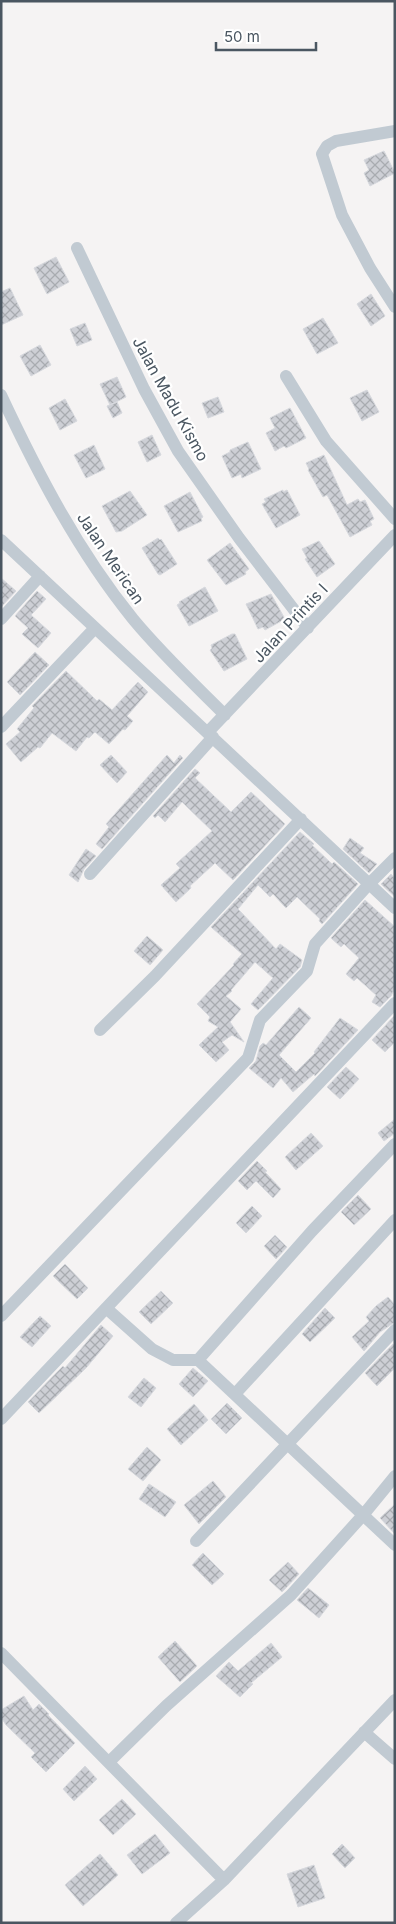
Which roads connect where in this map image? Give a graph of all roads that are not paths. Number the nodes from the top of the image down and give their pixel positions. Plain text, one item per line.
1 (395, 130) edge
2 (77, 248) dead end
3 (395, 307) edge
4 (286, 376) dead end
5 (1, 395) edge
6 (395, 518) edge
7 (395, 536) edge
8 (1, 540) edge
9 (40, 576) junction
10 (1, 619) edge
11 (95, 628) junction
12 (308, 628) junction
13 (225, 715) junction
14 (1, 727) edge
15 (211, 735) junction
16 (301, 819) junction
17 (394, 859) edge
18 (90, 874) dead end
19 (369, 884) junction
20 (395, 908) edge
21 (395, 1003) edge
22 (100, 1030) dead end
23 (395, 1144) edge
24 (395, 1220) edge
25 (106, 1308) junction
26 (1, 1316) edge
27 (395, 1330) edge
28 (198, 1360) junction
29 (235, 1394) junction
30 (1, 1419) edge
31 (286, 1445) junction
32 (395, 1476) edge
33 (364, 1514) junction
34 (196, 1541) dead end
35 (395, 1545) edge
36 (1, 1652) edge
37 (395, 1700) edge
38 (364, 1732) junction
39 (395, 1759) edge
40 (109, 1762) junction
41 (224, 1880) junction
42 (176, 1923) edge

1 - 3 street
2 - 12 street, Jalan Madu Kismo
4 - 6 street
5 - 13 street, Jalan Merican
7 - 12 street, Jalan Printis I
8 - 9 street
9 - 10 street
9 - 11 street
11 - 14 street
11 - 15 street
12 - 13 street, Jalan Printis I
13 - 15 street, Jalan Printis I
15 - 16 street
15 - 18 street, Jalan Printis I
16 - 19 street
16 - 22 street
17 - 19 street
19 - 20 street
19 - 26 street
21 - 25 street
23 - 28 street
24 - 29 street
25 - 28 street
25 - 30 street
27 - 31 street
28 - 29 street
29 - 31 street
31 - 33 street
31 - 34 street
32 - 33 street
33 - 35 street
33 - 40 street
36 - 40 street
37 - 38 street
38 - 39 street
38 - 41 street
40 - 41 street
41 - 42 street

